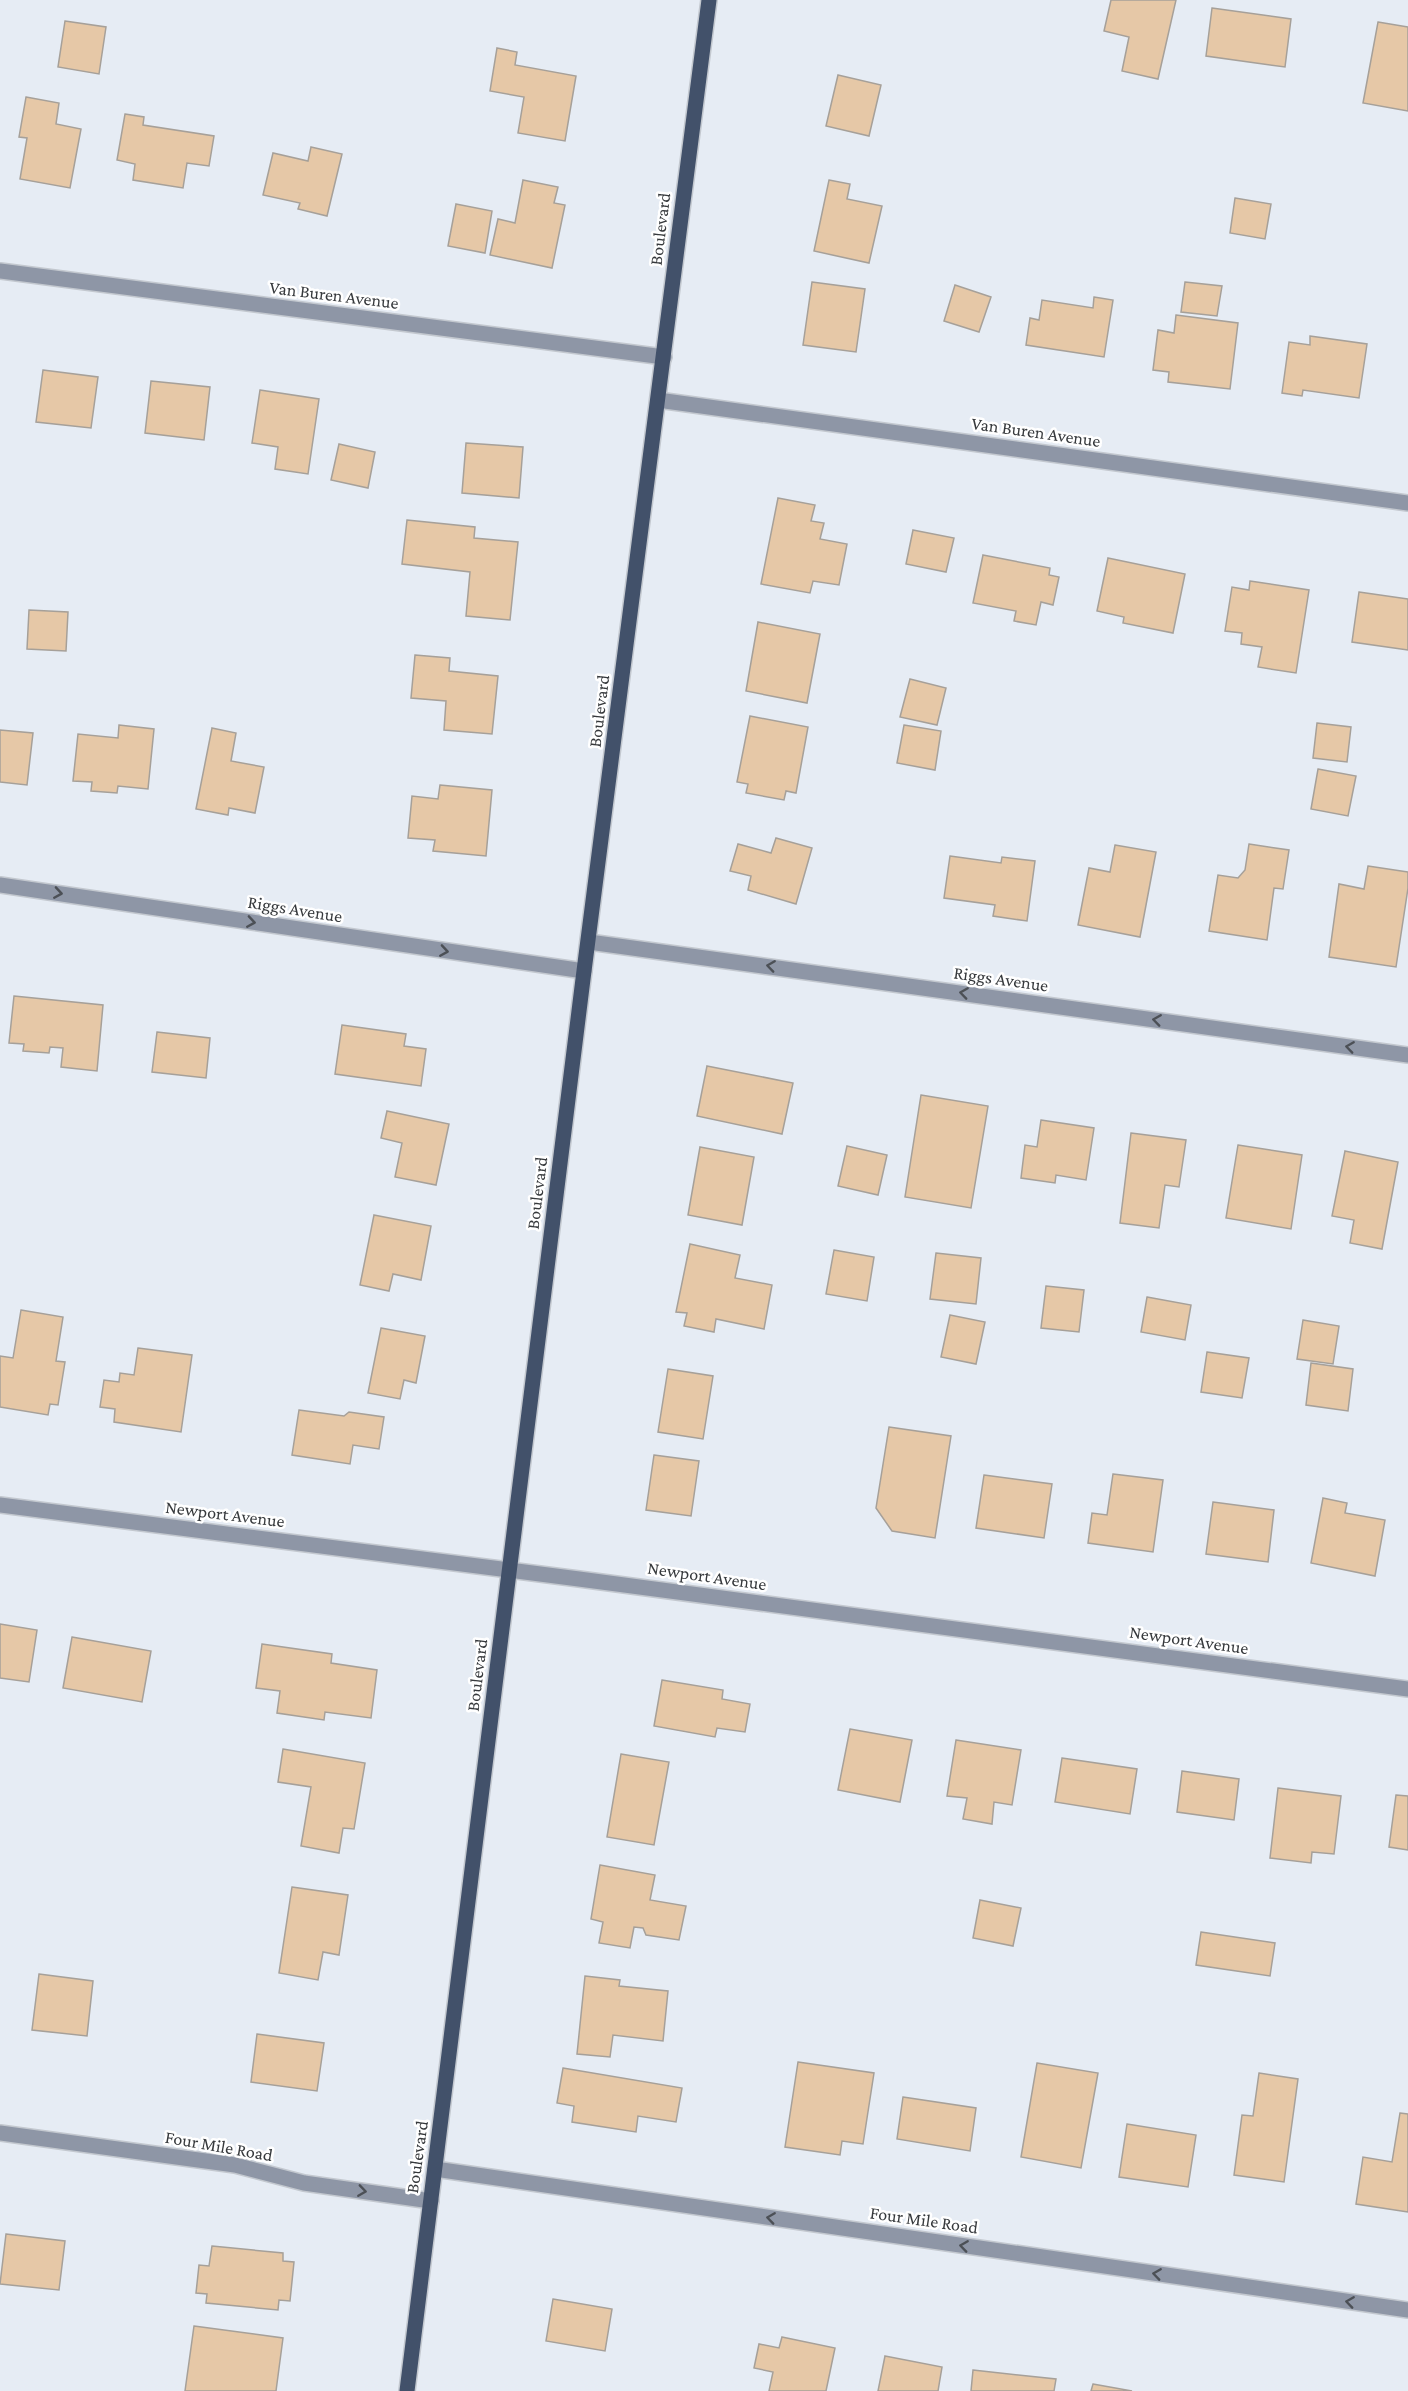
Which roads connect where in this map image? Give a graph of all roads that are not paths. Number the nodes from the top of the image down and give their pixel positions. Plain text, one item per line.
1 (709, 0) edge
2 (0, 272) edge
3 (663, 357) junction
4 (658, 400) junction
5 (1408, 503) edge
6 (0, 885) edge
7 (588, 942) junction
8 (584, 971) junction
9 (1408, 1055) edge
10 (0, 1505) edge
11 (510, 1570) junction
12 (1408, 1689) edge
13 (0, 2133) edge
14 (435, 2169) junction
15 (431, 2201) junction
16 (1408, 2310) edge
17 (407, 2391) edge

1 - 3 main road, Boulevard
2 - 3 street, Van Buren Avenue
3 - 4 main road, Boulevard
4 - 5 street, Van Buren Avenue
4 - 7 main road, Boulevard
6 -> 8 street, Riggs Avenue
7 - 8 main road, Boulevard
9 -> 7 street, Riggs Avenue
8 - 11 main road, Boulevard
10 - 11 street, Newport Avenue
11 - 12 street, Newport Avenue
11 - 14 main road, Boulevard
13 -> 15 street, Four Mile Road
14 - 15 main road, Boulevard
16 -> 14 street, Four Mile Road
15 - 17 main road, Boulevard

